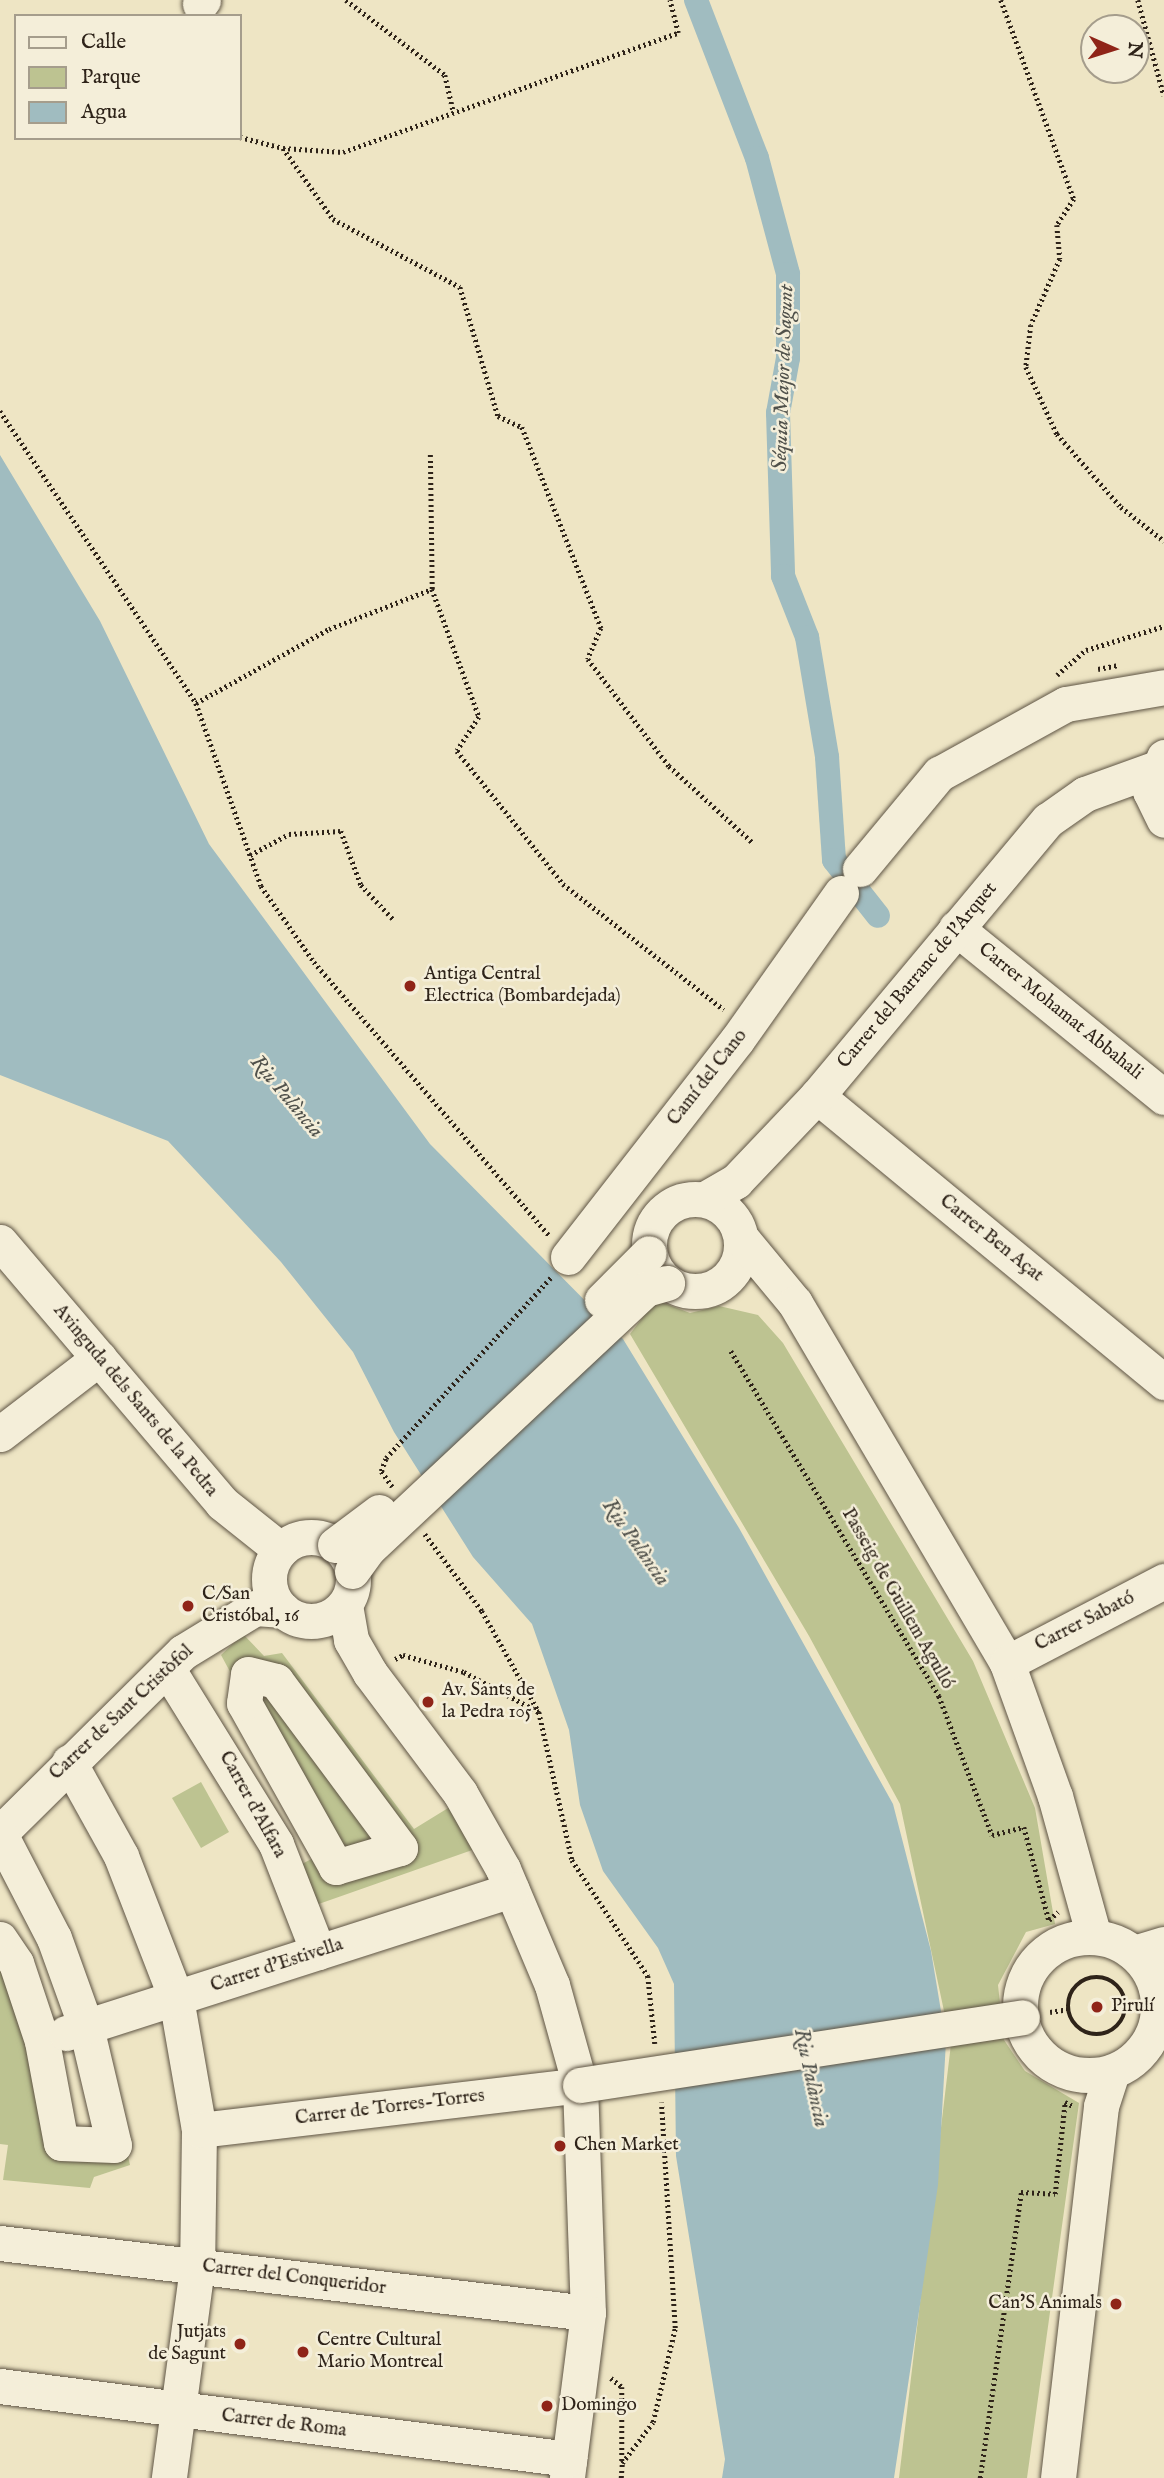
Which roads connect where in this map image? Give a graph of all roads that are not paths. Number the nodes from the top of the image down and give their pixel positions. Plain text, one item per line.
1 (1164, 687) edge
2 (1159, 787) edge
3 (956, 928) junction
4 (817, 1096) junction
5 (1164, 1097) edge
6 (726, 1218) junction
7 (0, 1242) edge
8 (649, 1253) junction
9 (568, 1257) road end
10 (727, 1280) junction
11 (667, 1283) junction
12 (812, 1339) junction
13 (99, 1358) junction
14 (1164, 1382) edge
15 (0, 1434) edge
16 (344, 1558) junction
17 (275, 1562) junction
18 (1164, 1581) edge
19 (345, 1605) junction
20 (283, 1613) junction
21 (220, 1628) junction
22 (351, 1640) junction
23 (1007, 1663) junction
24 (162, 1672) junction
25 (248, 1674) junction
26 (69, 1762) junction
27 (213, 1768) dead end
28 (0, 1833) edge
29 (266, 1847) dead end
30 (512, 1890) junction
31 (0, 1939) edge
32 (1079, 1939) junction
33 (1149, 1949) edge
34 (312, 1954) junction
35 (176, 1998) junction
36 (1149, 2003) edge
37 (1022, 2017) junction
38 (86, 2027) junction
39 (42, 2041) junction
40 (1123, 2068) edge
41 (580, 2085) junction
42 (199, 2130) junction
43 (0, 2243) edge
44 (197, 2267) junction
45 (588, 2313) junction
46 (0, 2386) edge
47 (177, 2410) junction
48 (568, 2469) edge
49 (169, 2478) edge
50 (1058, 2478) edge

1 - 9 street, Camí del Cano
2 - 3 street, Carrer del Barranc de l'Arquet
3 - 4 street, Carrer del Barranc de l'Arquet
3 - 5 street, Carrer Mohamat Abbahali
4 - 6 street, Carrer del Barranc de l'Arquet
4 - 14 street, Carrer Ben Açat
6 - 8 street
6 - 10 street
6 - 12 street
7 - 13 street, Avinguda dels Sants de la Pedra
8 - 11 street
8 - 16 street, bridge
10 - 11 street
10 - 12 street
11 - 16 street, bridge
12 - 23 street
13 - 15 street
13 - 17 street, Avinguda dels Sants de la Pedra
16 - 17 street
16 - 19 street
17 - 20 street
18 - 23 street, Carrer Sabató
19 - 20 street, Carrer de Sant Cristòfol
19 - 22 street
20 - 21 street, Carrer de Sant Cristòfol
20 - 22 street
21 - 24 street, Carrer de Sant Cristòfol
21 - 25 street
22 - 30 street
23 - 32 street
24 - 26 street, Carrer de Sant Cristòfol
24 - 27 street
24 - 34 street, Carrer d'Alfara
25 - 25 street
26 - 28 street, Carrer de Sant Cristòfol
26 - 35 street
28 - 38 street
29 - 34 street
30 - 34 street, Carrer d'Estivella
30 - 41 street
31 - 39 street
32 - 33 street
32 - 37 street
33 - 36 street
34 - 35 street, Carrer d'Estivella
35 - 38 street, Carrer d'Estivella
35 - 42 street
36 - 40 street
37 - 40 street
37 - 41 street, Carrer de Torres-Torres, bridge
38 - 39 street, Carrer d'Estivella
38 - 39 street
40 - 50 street
41 - 42 street, Carrer de Torres-Torres
41 - 45 street
42 - 44 street
43 - 44 street, Carrer del Conqueridor
44 - 45 street, Carrer del Conqueridor
44 - 47 street
45 - 48 street
46 - 47 street, Carrer de Roma
47 - 48 street, Carrer de Roma
47 - 49 street

